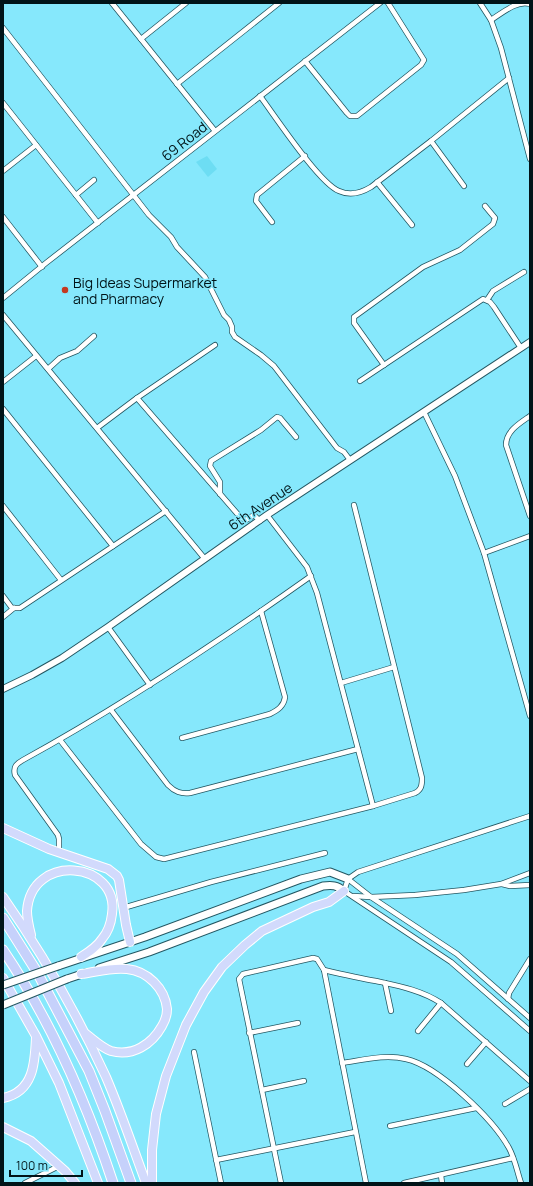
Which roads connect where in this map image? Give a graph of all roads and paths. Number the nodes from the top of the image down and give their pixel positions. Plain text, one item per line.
1 (112, 3) edge
2 (186, 3) edge
3 (279, 3) edge
4 (380, 3) edge
5 (388, 3) edge
6 (480, 3) edge
7 (530, 4) edge
8 (491, 20) junction
9 (3, 28) edge
10 (141, 39) junction
11 (305, 61) junction
12 (509, 78) junction
13 (177, 84) junction
14 (260, 96) junction
15 (3, 103) edge
16 (215, 131) junction
17 (431, 141) junction
18 (36, 145) junction
19 (305, 156) junction
20 (530, 159) edge
21 (3, 171) edge
22 (94, 180) dead end
23 (377, 182) junction
24 (464, 186) dead end
25 (134, 194) junction
26 (76, 195) junction
27 (485, 206) dead end
28 (3, 217) edge
29 (272, 222) dead end
30 (98, 223) junction
31 (412, 225) dead end
32 (42, 267) junction
33 (524, 272) dead end
34 (3, 298) edge
35 (487, 300) junction
36 (3, 315) edge
37 (94, 336) dead end
38 (530, 342) edge
39 (215, 345) dead end
40 (521, 348) junction
41 (36, 356) junction
42 (384, 365) junction
43 (48, 369) junction
44 (360, 381) dead end
45 (3, 382) edge
46 (137, 398) junction
47 (3, 409) edge
48 (424, 412) junction
49 (530, 416) edge
50 (97, 428) junction
51 (296, 437) dead end
52 (350, 460) junction
53 (220, 494) junction
54 (354, 505) dead end
55 (3, 506) edge
56 (166, 511) junction
57 (267, 515) junction
58 (530, 516) edge
59 (260, 520) junction
60 (530, 536) edge
61 (113, 546) junction
62 (484, 553) junction
63 (205, 559) junction
64 (311, 576) junction
65 (61, 580) junction
66 (3, 596) edge
67 (14, 608) junction
68 (261, 611) junction
69 (3, 617) edge
70 (108, 627) junction
71 (394, 667) junction
72 (341, 683) junction
73 (150, 685) junction
74 (3, 689) edge
75 (110, 710) junction
76 (530, 716) edge
77 (182, 738) dead end
78 (60, 740) junction
79 (358, 749) junction
80 (373, 806) junction
81 (530, 816) edge
82 (3, 828) edge
83 (59, 852) junction
84 (325, 853) dead end
85 (530, 873) edge
86 (348, 879) junction
87 (501, 884) junction
88 (530, 885) edge
89 (344, 891) junction
90 (351, 896) junction
91 (3, 897) edge
92 (371, 897) junction
93 (123, 908) junction
94 (3, 918) edge
95 (33, 942) junction
96 (130, 942) junction
97 (3, 950) edge
98 (82, 957) junction
99 (530, 959) edge
100 (324, 970) junction
101 (81, 974) junction
102 (3, 978) edge
103 (385, 983) junction
104 (3, 985) edge
105 (508, 999) junction
106 (441, 1003) junction
107 (3, 1005) edge
108 (391, 1011) dead end
109 (530, 1018) edge
110 (298, 1023) dead end
111 (530, 1030) edge
112 (418, 1031) dead end
113 (84, 1032) junction
114 (249, 1033) junction
115 (36, 1036) junction
116 (486, 1042) junction
117 (194, 1052) dead end
118 (342, 1063) junction
119 (467, 1064) dead end
120 (304, 1081) dead end
121 (530, 1081) edge
122 (530, 1089) edge
123 (262, 1090) junction
124 (3, 1098) edge
125 (505, 1104) dead end
126 (476, 1108) junction
127 (390, 1126) dead end
128 (3, 1127) edge
129 (355, 1132) junction
130 (274, 1149) junction
131 (513, 1158) junction
132 (216, 1160) junction
133 (59, 1166) junction
134 (440, 1176) junction
135 (25, 1183) edge
136 (75, 1183) edge
137 (98, 1183) edge
138 (113, 1183) edge
139 (131, 1183) edge
140 (146, 1183) edge
141 (152, 1183) edge
142 (221, 1183) edge
143 (281, 1183) edge
144 (366, 1183) edge
145 (404, 1183) edge
146 (442, 1183) edge
147 (521, 1183) edge

1 - 10 street
2 - 10 street
3 - 13 street
4 - 11 street, 69 Road
5 - 11 street
6 - 8 street
7 - 8 street
8 - 12 street
9 - 25 street
10 - 13 street
11 - 14 street, 69 Road
12 - 17 street
12 - 20 street
13 - 16 street
14 - 16 street, 69 Road
14 - 19 street
15 - 18 street
16 - 25 street, 69 Road
17 - 23 street
17 - 24 street
18 - 21 street
18 - 26 street
19 - 23 street
19 - 29 street
22 - 26 street
23 - 31 street
25 - 30 street, 69 Road
25 - 52 street
26 - 30 street
27 - 42 street
28 - 32 street
30 - 32 street, 69 Road
32 - 34 street, 69 Road
33 - 35 street
35 - 40 street
35 - 42 street
36 - 41 street
37 - 43 street
38 - 40 street, 6th Avenue
39 - 46 street
40 - 48 street, 6th Avenue
41 - 43 street
41 - 45 street
42 - 44 street
43 - 50 street
46 - 50 street
46 - 53 street
47 - 61 street
48 - 52 street, 6th Avenue
48 - 62 street
49 - 58 street
50 - 56 street
51 - 53 street
52 - 57 street, 6th Avenue
53 - 59 street
54 - 71 street
55 - 65 street
56 - 61 street
56 - 63 street
57 - 59 street, 6th Avenue
57 - 64 street
59 - 63 street, 6th Avenue
60 - 62 street
61 - 65 street
62 - 76 street
63 - 70 street, 6th Avenue
64 - 68 street
64 - 72 street
65 - 67 street
66 - 67 street
67 - 69 street
68 - 73 street
68 - 77 street
70 - 73 street
70 - 74 street, 6th Avenue
71 - 72 street
71 - 80 street
72 - 79 street
73 - 75 street
75 - 78 street
75 - 79 street
78 - 80 street
78 - 83 street
79 - 80 street
81 - 86 street
82 - 83 highway
83 - 93 highway
84 - 93 street
85 - 87 street
86 - 89 street
86 - 92 street
86 - 96 main road
87 - 88 street
87 - 92 street
89 - 90 street
89 - 101 main road
89 - 141 highway
90 - 92 street
90 - 111 street
91 - 95 highway
92 - 105 street
93 - 96 highway
94 - 139 highway
95 - 98 highway
95 - 113 highway
96 - 98 main road
97 - 138 highway
98 - 104 main road, bridge
99 - 105 street
100 - 103 street
100 - 114 street
100 - 118 street
101 - 107 main road, bridge
101 - 113 highway
102 - 115 highway
103 - 106 street
103 - 108 street
105 - 109 street
106 - 112 street
106 - 116 street
110 - 114 street
113 - 140 highway
114 - 123 street
115 - 124 highway
115 - 137 highway
116 - 119 street
116 - 121 street
117 - 132 street
118 - 126 street
118 - 129 street
120 - 123 street
122 - 125 street
123 - 130 street
126 - 127 street
126 - 131 street
128 - 133 highway
129 - 130 street
129 - 144 street
130 - 132 street
130 - 143 street
131 - 134 street
131 - 147 street
132 - 142 street
133 - 135 street
133 - 136 highway
134 - 145 street
134 - 146 street

